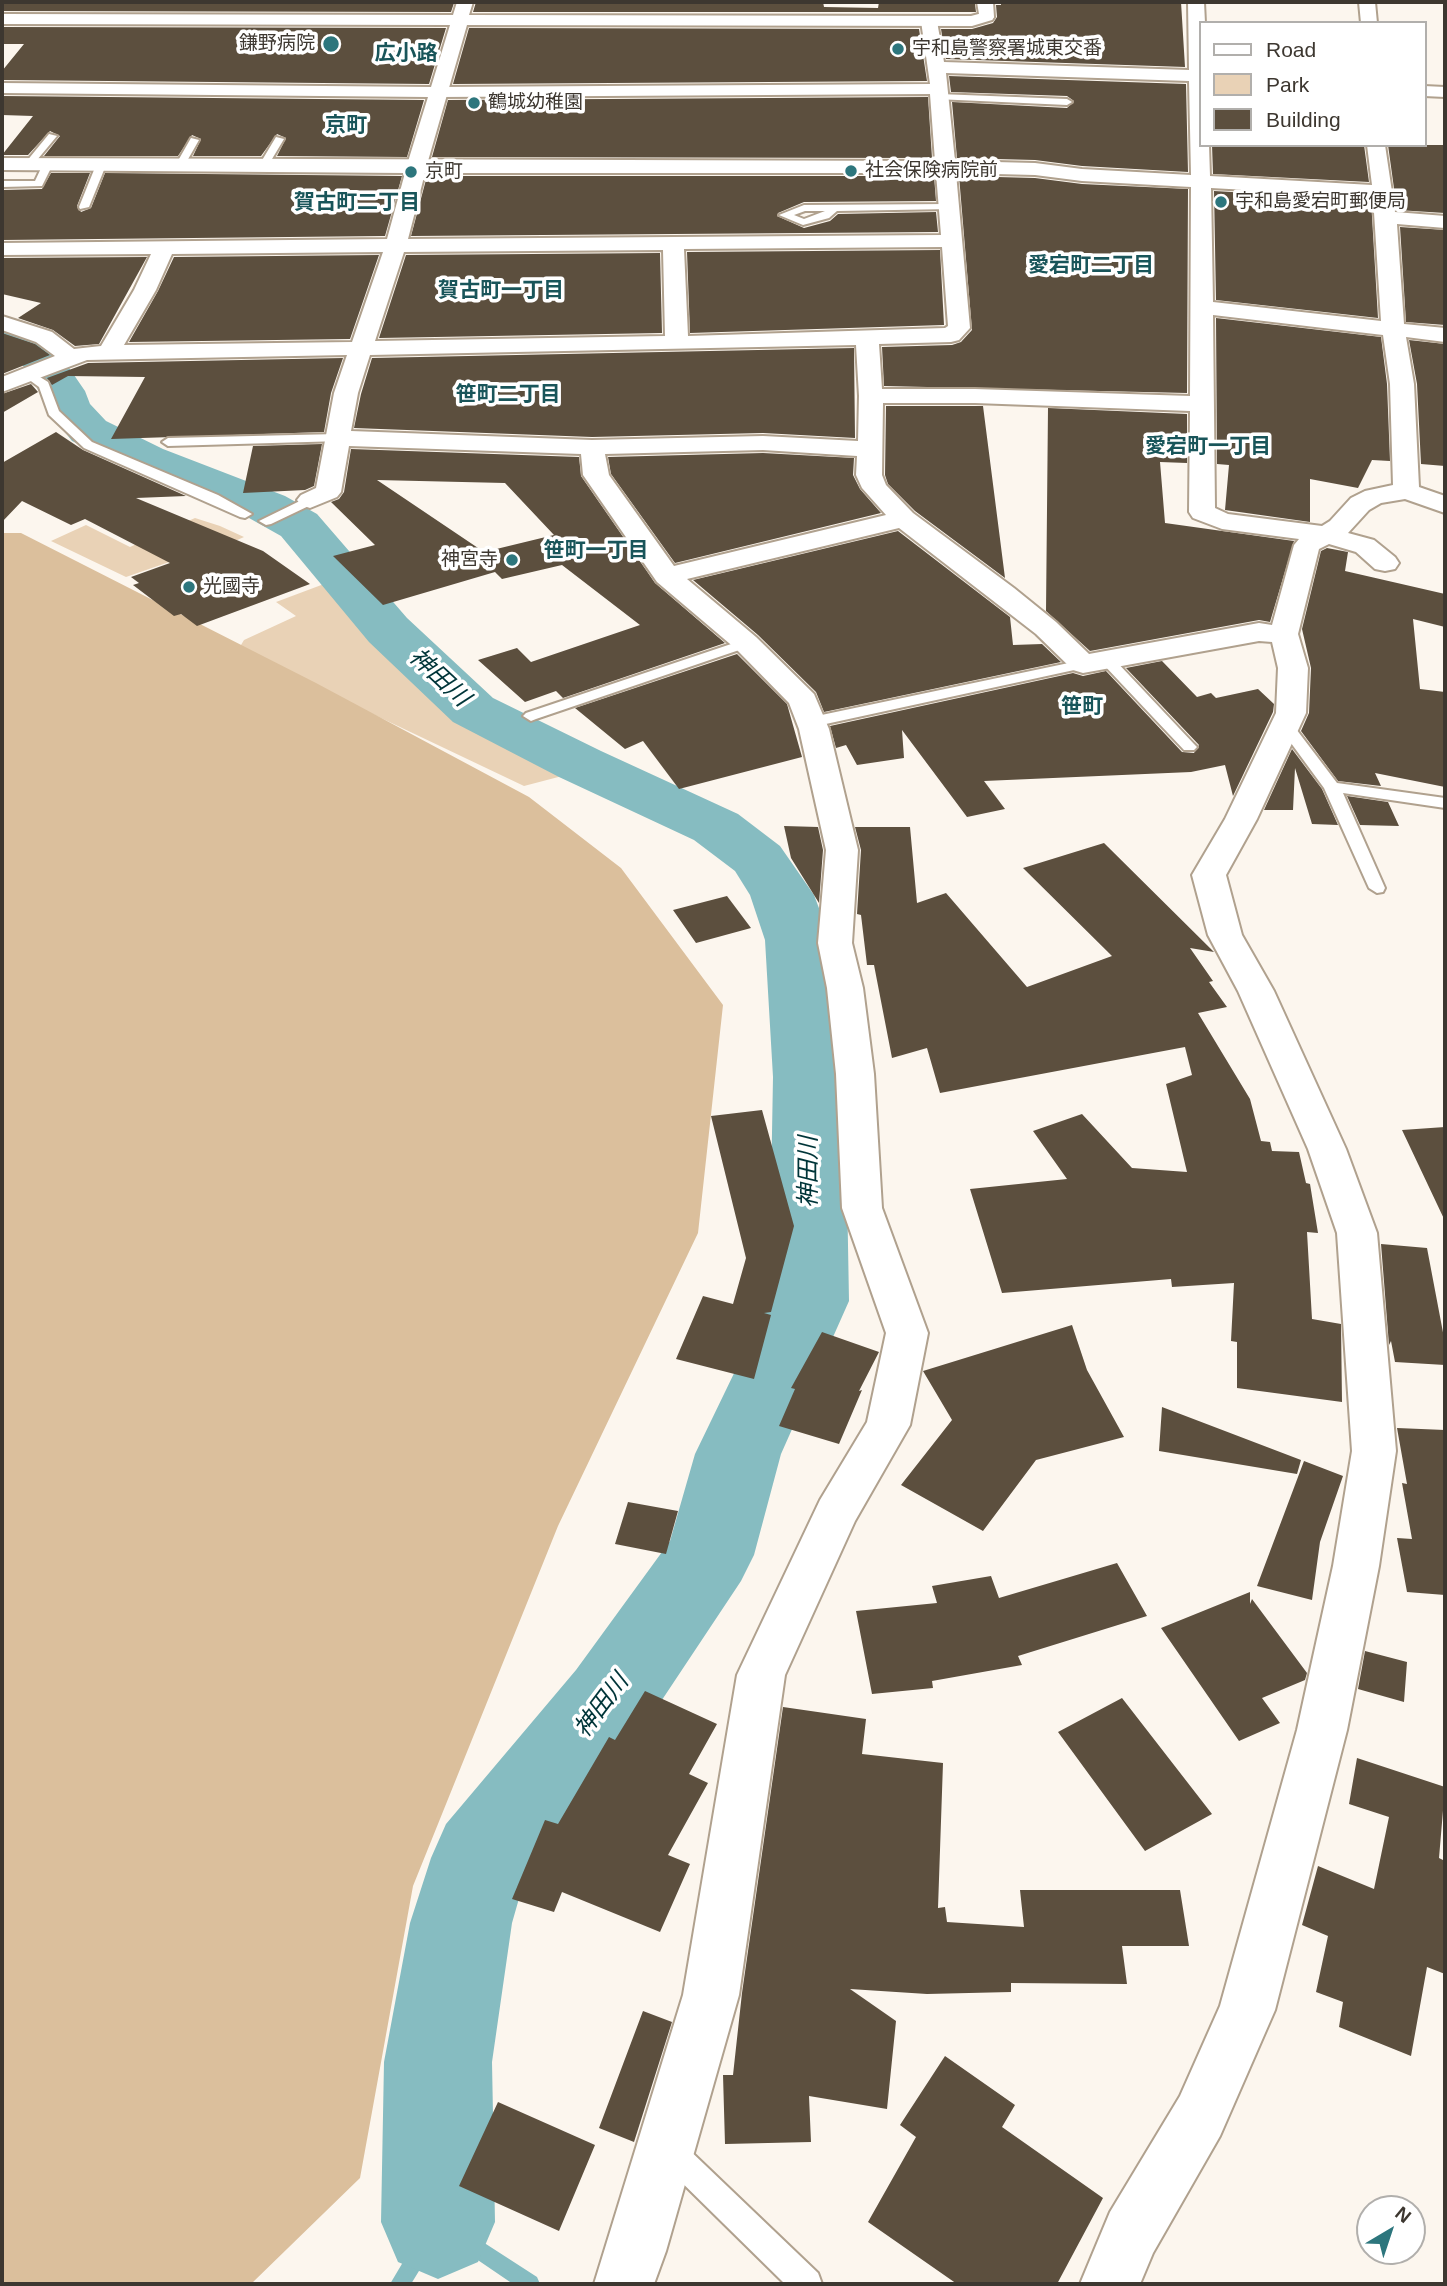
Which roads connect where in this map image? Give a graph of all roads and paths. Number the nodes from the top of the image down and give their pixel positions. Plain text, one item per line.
1 (36, 2) edge
2 (465, 2) edge
3 (1196, 2) edge
4 (1367, 2) edge
5 (985, 9) edge
6 (2, 14) edge
7 (2, 19) edge
8 (459, 21) junction
9 (929, 21) junction
10 (1368, 21) edge
11 (937, 67) junction
12 (1198, 73) edge
13 (2, 88) edge
14 (1426, 91) edge
15 (440, 92) junction
16 (1445, 92) edge
17 (939, 93) junction
18 (1067, 102) dead end
19 (52, 136) dead end
20 (279, 139) dead end
21 (194, 140) dead end
22 (1199, 147) edge
23 (1376, 147) edge
24 (2, 164) edge
25 (39, 164) junction
26 (101, 165) junction
27 (180, 166) junction
28 (263, 167) junction
29 (946, 167) junction
30 (416, 168) junction
31 (1199, 180) junction
32 (2, 184) edge
33 (1385, 204) junction
34 (84, 207) dead end
35 (948, 207) junction
36 (834, 208) dead end
37 (1445, 222) edge
38 (951, 242) junction
39 (673, 243) junction
40 (165, 246) junction
41 (396, 246) junction
42 (2, 249) edge
43 (1201, 307) junction
44 (2, 323) edge
45 (1393, 329) junction
46 (1445, 335) edge
47 (867, 340) junction
48 (677, 344) junction
49 (359, 350) junction
50 (108, 354) junction
51 (66, 358) junction
52 (32, 372) junction
53 (2, 385) edge
54 (871, 396) junction
55 (1200, 404) junction
56 (338, 438) junction
57 (168, 442) dead end
58 (592, 447) junction
59 (870, 449) junction
60 (1407, 491) junction
61 (303, 504) joint
62 (1445, 505) edge
63 (244, 514) dead end
64 (904, 519) junction
65 (266, 521) dead end
66 (1324, 534) junction
67 (1385, 563) dead end
68 (667, 576) junction
69 (1284, 634) junction
70 (746, 643) junction
71 (1096, 662) junction
72 (531, 716) dead end
73 (812, 722) junction
74 (1285, 724) junction
75 (1189, 747) dead end
76 (1332, 787) junction
77 (1445, 803) edge
78 (1377, 888) dead end
79 (666, 2148) junction
80 (624, 2284) edge
81 (807, 2284) edge
82 (1110, 2284) edge

1 - 6 street
2 - 8 street
3 - 12 street
4 - 10 street
5 - 9 street
7 - 8 street
8 - 9 street
8 - 15 street
9 - 11 street
11 - 12 street
11 - 17 street
13 - 15 street
14 - 16 street
15 - 17 street
15 - 30 street
17 - 18 lane
17 - 29 street
19 - 25 lane
20 - 28 lane
21 - 27 lane
22 - 31 street
23 - 33 street
24 - 25 street
25 - 26 street
25 - 32 lane
26 - 27 street
26 - 34 lane
27 - 28 street
28 - 30 street
29 - 30 street
29 - 31 street
29 - 35 street
30 - 41 street
31 - 33 street
31 - 43 street
33 - 37 street
33 - 45 street
35 - 36 lane
35 - 38 street
38 - 39 street
38 - 47 street
39 - 41 street
39 - 48 street
40 - 41 street
40 - 42 street
40 - 50 street
41 - 49 street
43 - 45 street
43 - 55 street
44 - 51 street
45 - 46 street
45 - 60 street
47 - 48 street
47 - 54 street
48 - 49 street
49 - 50 street
49 - 56 street
50 - 51 street
51 - 52 street
52 - 53 street
52 - 63 lane
54 - 55 street
54 - 59 street
55 - 66 street
56 - 57 lane
56 - 58 street
56 - 61 street
58 - 59 street
58 - 68 street
59 - 64 street
60 - 62 street
60 - 66 street
61 - 65 lane
64 - 68 street
64 - 71 street
66 - 67 street
66 - 69 street
68 - 70 street
69 - 71 street
69 - 74 street
70 - 72 lane
70 - 73 street
71 - 73 lane
71 - 75 lane
73 - 79 street
74 - 76 lane
74 - 82 street
76 - 77 lane
76 - 78 lane
79 - 80 street
79 - 81 lane

